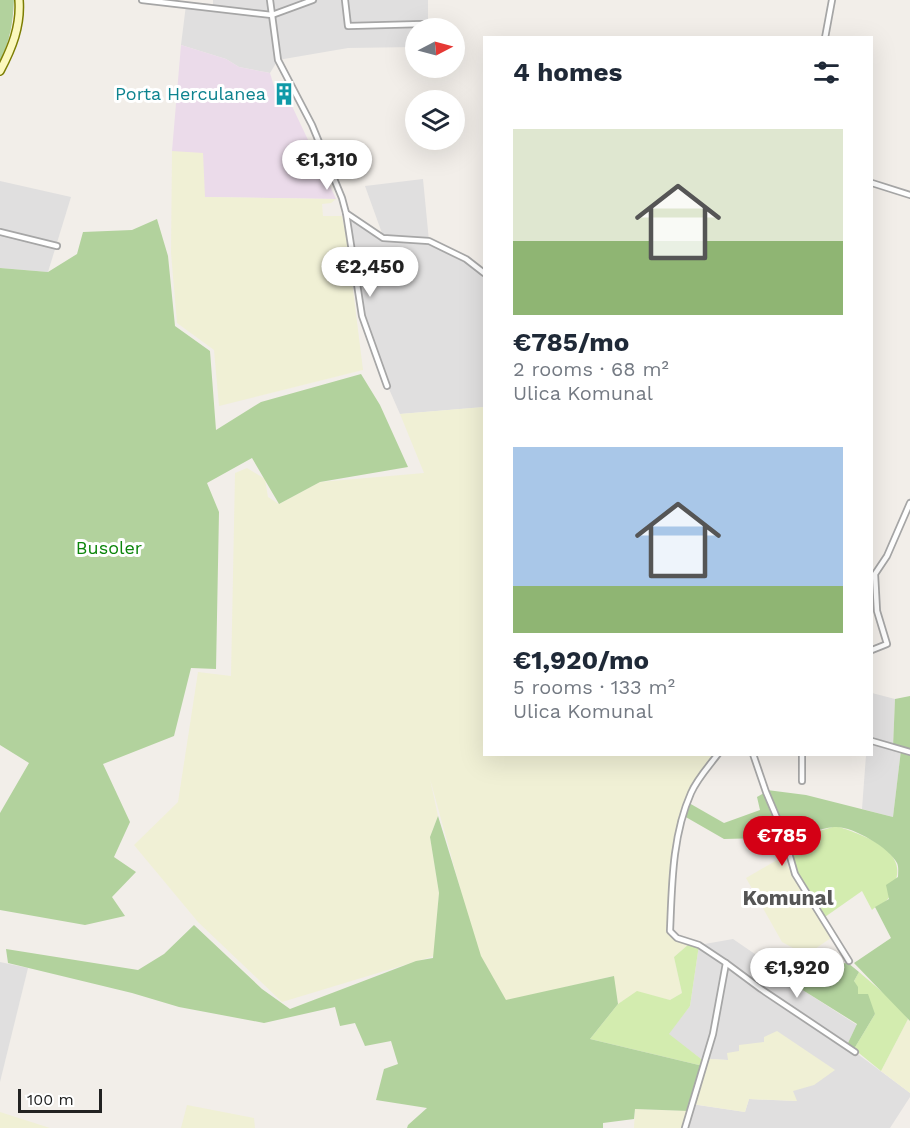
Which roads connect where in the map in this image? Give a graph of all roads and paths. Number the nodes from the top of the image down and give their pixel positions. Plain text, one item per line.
1 (19, 0) edge
2 (142, 0) edge
3 (270, 0) edge
4 (311, 0) edge
5 (345, 0) edge
6 (832, 0) edge
7 (272, 15) junction
8 (405, 24) edge
9 (825, 36) edge
10 (0, 71) edge
11 (873, 183) edge
12 (910, 195) edge
13 (346, 213) junction
14 (0, 232) edge
15 (57, 246) dead end
16 (483, 272) edge
17 (387, 386) dead end
18 (910, 503) edge
19 (873, 650) edge
20 (873, 741) edge
21 (910, 752) edge
22 (717, 756) edge
23 (754, 756) edge
24 (802, 756) edge
25 (802, 781) dead end
26 (849, 961) dead end
27 (726, 963) junction
28 (855, 1052) dead end
29 (685, 1128) edge

1 - 10 main road
2 - 7 street
3 - 7 street
4 - 7 street
5 - 8 street
6 - 9 street
7 - 13 street
11 - 12 street
13 - 16 street
13 - 17 street
14 - 15 street
18 - 19 street
20 - 21 street
22 - 27 street
23 - 26 street
24 - 25 street
27 - 28 street
27 - 29 street

